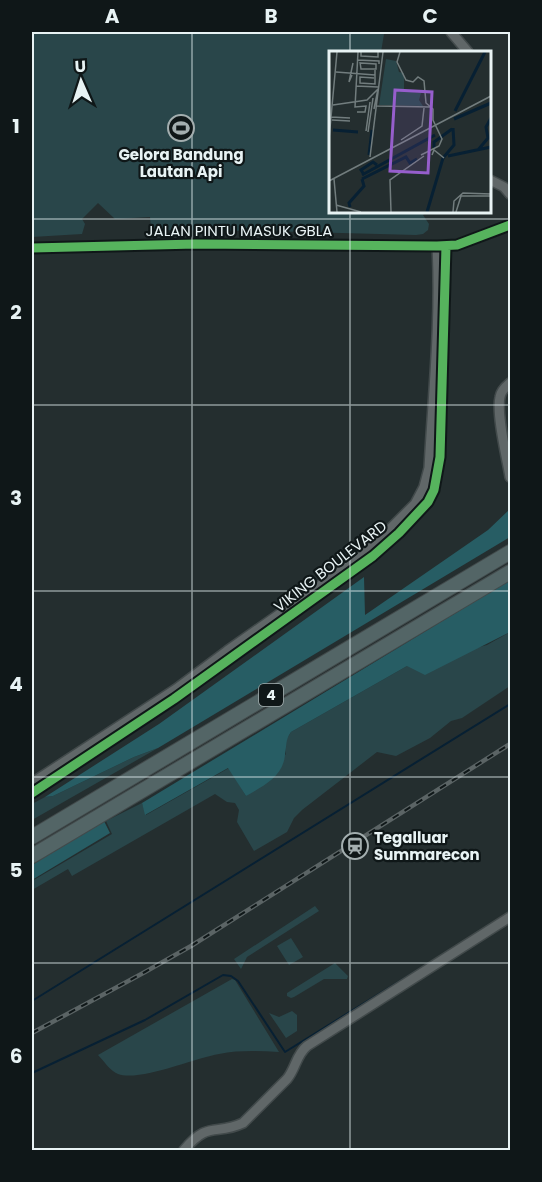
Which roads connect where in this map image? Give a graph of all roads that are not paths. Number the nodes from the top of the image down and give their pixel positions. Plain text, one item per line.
1 (451, 32) edge
2 (467, 51) edge
3 (491, 181) edge
4 (510, 194) edge
5 (510, 225) edge
6 (442, 246) junction
7 (32, 248) edge
8 (510, 382) edge
9 (510, 477) edge
10 (510, 552) edge
11 (510, 572) edge
12 (32, 783) edge
13 (32, 793) edge
14 (33, 836) edge
15 (44, 848) junction
16 (32, 856) edge
17 (510, 917) edge
18 (184, 1150) edge

1 - 2 street
3 - 4 street
5 - 6 street, JALAN PINTU MASUK GBLA
6 - 7 street, JALAN PINTU MASUK GBLA
6 - 12 street, VIKING BOULEVARD
6 - 13 street, VIKING BOULEVARD
8 - 9 street
10 - 14 highway, 4
11 - 15 highway, 4
14 - 15 highway
15 - 16 highway, 4
17 - 18 street

